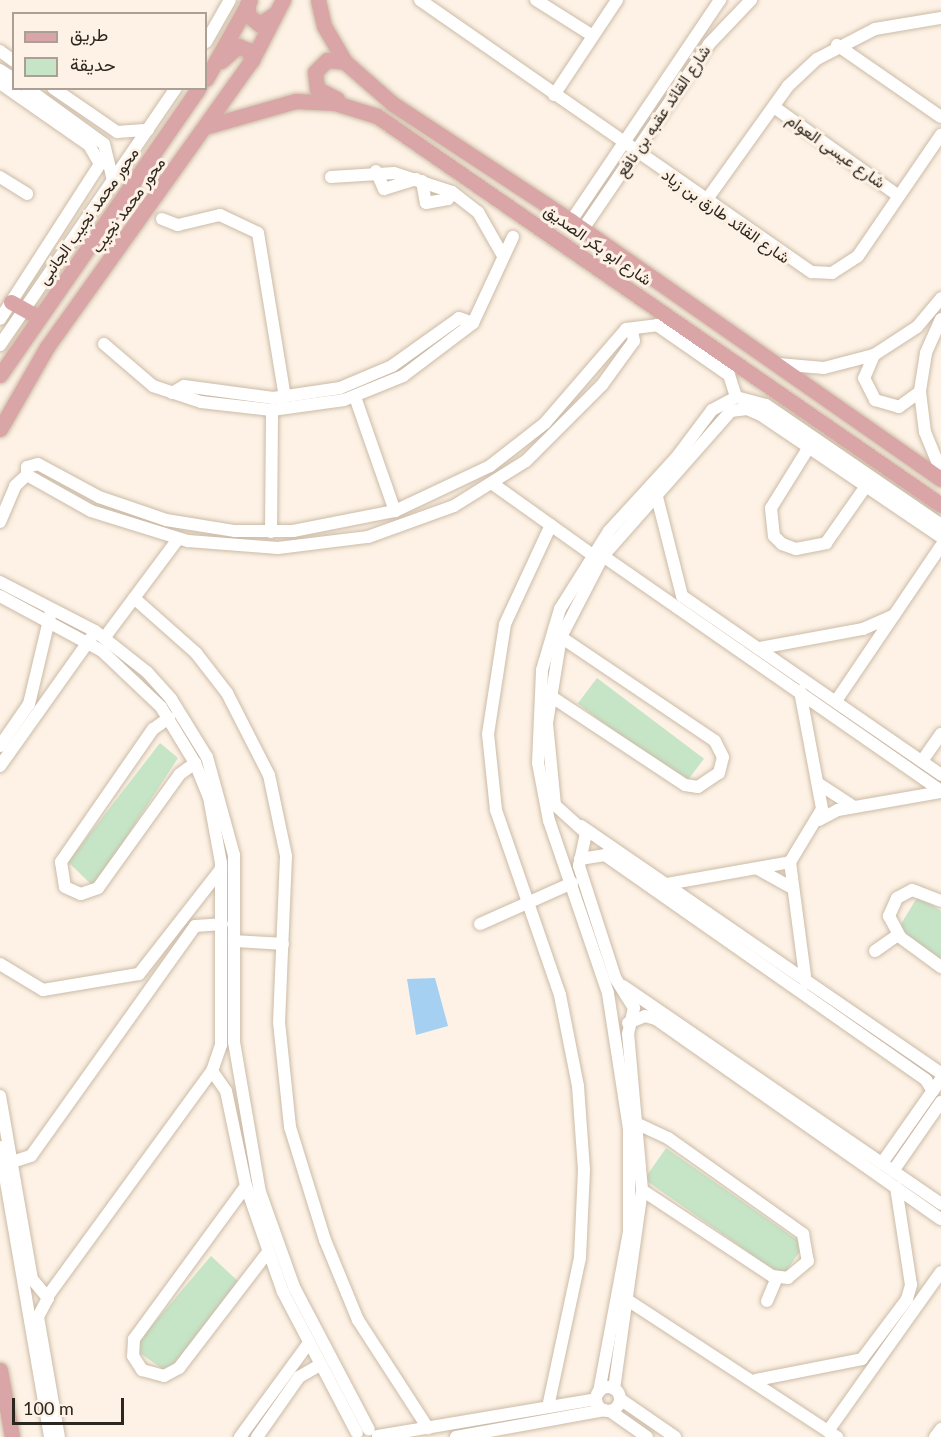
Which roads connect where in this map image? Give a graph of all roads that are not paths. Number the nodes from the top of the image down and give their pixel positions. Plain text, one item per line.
1 (230, 0) edge
2 (318, 0) edge
3 (420, 0) edge
4 (536, 0) edge
5 (617, 0) edge
6 (720, 0) edge
7 (751, 0) edge
8 (249, 2) edge
9 (280, 6) edge
10 (941, 18) edge
11 (593, 36) junction
12 (207, 40) edge
13 (837, 45) junction
14 (252, 60) junction
15 (345, 62) junction
16 (207, 76) edge
17 (207, 77) edge
18 (0, 83) edge
19 (30, 90) edge
20 (56, 90) edge
21 (175, 90) edge
22 (197, 90) edge
23 (554, 95) junction
24 (348, 105) junction
25 (774, 107) junction
26 (941, 117) edge
27 (207, 126) junction
28 (148, 130) junction
29 (941, 135) edge
30 (624, 145) junction
31 (635, 153) junction
32 (376, 171) junction
33 (0, 177) edge
34 (331, 177) dead end
35 (112, 179) junction
36 (419, 180) junction
37 (452, 192) junction
38 (27, 194) dead end
39 (899, 196) junction
40 (705, 202) junction
41 (162, 219) dead end
42 (577, 225) junction
43 (513, 237) dead end
44 (502, 254) junction
45 (941, 298) edge
46 (11, 305) edge
47 (38, 317) junction
48 (0, 319) edge
49 (941, 319) edge
50 (473, 323) junction
51 (721, 326) junction
52 (632, 337) junction
53 (104, 344) dead end
54 (710, 344) junction
55 (0, 345) edge
56 (874, 355) junction
57 (772, 362) junction
58 (0, 375) edge
59 (365, 379) junction
60 (920, 392) junction
61 (365, 393) junction
62 (285, 397) junction
63 (736, 397) junction
64 (255, 403) junction
65 (272, 410) junction
66 (0, 429) edge
67 (809, 447) junction
68 (941, 471) edge
69 (31, 478) junction
70 (941, 479) edge
71 (494, 484) junction
72 (866, 486) junction
73 (657, 497) junction
74 (941, 505) edge
75 (637, 509) junction
76 (395, 511) junction
77 (663, 517) junction
78 (0, 522) edge
79 (186, 524) junction
80 (551, 525) junction
81 (941, 525) edge
82 (271, 532) junction
83 (941, 537) edge
84 (180, 540) junction
85 (941, 546) edge
86 (597, 555) junction
87 (0, 582) edge
88 (0, 596) edge
89 (134, 598) junction
90 (897, 612) junction
91 (50, 614) junction
92 (849, 632) junction
93 (96, 636) junction
94 (561, 637) junction
95 (760, 648) junction
96 (870, 654) junction
97 (35, 674) junction
98 (58, 684) junction
99 (800, 691) junction
100 (549, 695) junction
101 (820, 697) junction
102 (840, 709) junction
103 (168, 718) junction
104 (941, 734) edge
105 (0, 746) edge
106 (922, 761) junction
107 (195, 763) junction
108 (0, 766) edge
109 (941, 775) edge
110 (818, 783) junction
111 (941, 791) edge
112 (856, 807) junction
113 (819, 820) junction
114 (576, 822) junction
115 (553, 834) junction
116 (562, 858) junction
117 (582, 858) junction
118 (790, 862) junction
119 (755, 868) junction
120 (221, 869) junction
121 (572, 883) junction
122 (667, 884) junction
123 (790, 887) junction
124 (941, 901) edge
125 (527, 903) junction
126 (222, 924) junction
127 (480, 924) dead end
128 (898, 935) junction
129 (733, 938) junction
130 (234, 941) junction
131 (283, 944) junction
132 (875, 951) dead end
133 (0, 964) edge
134 (941, 967) edge
135 (806, 983) junction
136 (623, 986) junction
137 (608, 993) junction
138 (631, 1021) junction
139 (615, 1023) junction
140 (220, 1053) junction
141 (236, 1057) junction
142 (212, 1071) junction
143 (941, 1073) edge
144 (941, 1079) edge
145 (238, 1081) junction
146 (223, 1086) junction
147 (933, 1091) junction
148 (0, 1096) edge
149 (941, 1102) edge
150 (640, 1125) junction
151 (0, 1147) edge
152 (882, 1163) junction
153 (7, 1165) junction
154 (893, 1171) junction
155 (246, 1186) junction
156 (896, 1187) junction
157 (642, 1190) junction
158 (914, 1193) junction
159 (941, 1204) edge
160 (941, 1219) edge
161 (268, 1252) junction
162 (941, 1272) edge
163 (777, 1278) junction
164 (38, 1287) junction
165 (25, 1291) junction
166 (47, 1297) junction
167 (629, 1301) junction
168 (767, 1301) dead end
169 (28, 1310) junction
170 (42, 1310) junction
171 (308, 1344) junction
172 (320, 1365) junction
173 (0, 1370) edge
174 (756, 1380) junction
175 (617, 1394) junction
176 (598, 1396) junction
177 (548, 1407) junction
178 (608, 1411) junction
179 (428, 1428) junction
180 (941, 1429) edge
181 (832, 1434) edge
182 (367, 1435) edge
183 (12, 1437) edge
184 (50, 1437) edge
185 (59, 1437) edge
186 (240, 1437) edge
187 (257, 1437) edge
188 (456, 1437) edge
189 (647, 1437) edge
190 (675, 1437) edge
191 (935, 1437) edge

1 - 12 street
2 - 15 main road, شارع ابو بكر الصديق
3 - 23 street, شارع القائد طارق بن زياد
4 - 11 street
5 - 11 street
6 - 30 street, شارع القائد عقبه بن نافع
7 - 31 street, شارع القائد عقبه بن نافع
8 - 9 main road
8 - 16 main road
9 - 14 main road, محور محمد نجيب
10 - 13 street
11 - 23 street
13 - 25 street
13 - 26 street
14 - 17 main road
14 - 27 main road, محور محمد نجيب
15 - 24 main road
15 - 42 main road, شارع ابو بكر الصديق
18 - 46 street
19 - 35 street
20 - 28 street
21 - 28 street, محور محمد نجيب الجانبى
22 - 47 main road, محور محمد نجيب
23 - 30 street, شارع القائد طارق بن زياد
24 - 27 main road, شارع ابو بكر الصديق
24 - 54 main road, شارع ابو بكر الصديق
25 - 39 street, شارع عيسى العوام
25 - 40 street
27 - 66 main road, محور محمد نجيب
28 - 35 street, محور محمد نجيب الجانبى
29 - 39 street, شارع القائد طارق بن زياد
30 - 31 street, شارع القائد طارق بن زياد
30 - 42 street, شارع القائد عقبه بن نافع
31 - 40 street, شارع القائد طارق بن زياد
31 - 42 street, شارع القائد عقبه بن نافع
32 - 34 street
32 - 36 street
32 - 36 street
33 - 38 street
35 - 46 street, محور محمد نجيب الجانبى
36 - 37 street
36 - 37 street
37 - 44 street
39 - 40 street, شارع القائد طارق بن زياد
41 - 62 street
42 - 51 main road, شارع ابو بكر الصديق
43 - 44 street
44 - 50 street
45 - 56 street
46 - 47 main road
46 - 48 street
46 - 55 street, محور محمد نجيب الجانبى
47 - 58 main road, محور محمد نجيب
49 - 60 street
50 - 59 street
50 - 61 street
51 - 54 main road
51 - 57 main road, شارع ابو بكر الصديق
52 - 63 street
52 - 71 street
52 - 76 street
53 - 64 street
54 - 74 main road, شارع ابو بكر الصديق
56 - 57 street
56 - 60 street
57 - 70 main road, شارع ابو بكر الصديق
59 - 61 street
59 - 62 street
60 - 68 street
61 - 65 street
61 - 76 street
62 - 64 street
63 - 75 street
63 - 81 street
64 - 65 street
65 - 82 street
67 - 72 street
67 - 72 street
67 - 73 street
69 - 78 street
69 - 79 street
69 - 84 street
71 - 80 street
71 - 84 street
72 - 83 street
73 - 75 street
73 - 77 street
75 - 77 street
75 - 86 street
76 - 82 street
77 - 95 street
79 - 82 street
79 - 84 street
79 - 84 street
80 - 86 street
80 - 125 street
84 - 89 street
85 - 90 street
86 - 94 street
86 - 99 street
86 - 115 street
87 - 91 street
88 - 91 street
89 - 93 street
89 - 131 street
90 - 92 street
90 - 96 street
91 - 93 street
91 - 97 street
92 - 95 street
92 - 96 street
93 - 98 street
93 - 103 street
93 - 130 street
94 - 100 street
94 - 100 street
95 - 101 street
96 - 102 street
97 - 98 street
97 - 105 street
98 - 108 street
99 - 101 street
99 - 110 street
100 - 114 street
101 - 102 street
102 - 106 street
102 - 111 street
103 - 107 street
103 - 107 street
104 - 106 street
106 - 109 street
107 - 120 street
110 - 112 street
110 - 113 street
111 - 112 street
112 - 113 street
113 - 118 street
114 - 115 street
114 - 117 street
114 - 122 street
115 - 116 street
116 - 117 street
116 - 121 street
117 - 129 street
117 - 136 street
118 - 119 street
118 - 123 street
119 - 122 street
119 - 123 street
120 - 126 street
120 - 133 street
121 - 125 street
121 - 137 street
122 - 129 street
123 - 135 street
124 - 128 street
125 - 127 street
125 - 177 street
126 - 140 street
126 - 153 street
128 - 132 street
128 - 134 street
129 - 135 street
129 - 147 street
130 - 131 street
130 - 141 street
131 - 179 street
135 - 143 street
136 - 137 street
136 - 138 street
136 - 152 street
137 - 139 street
138 - 139 street
138 - 150 street
138 - 156 street
139 - 176 street
140 - 141 street
140 - 142 street
141 - 145 street
142 - 146 street
142 - 166 street
144 - 147 street
145 - 146 street
145 - 182 street
146 - 155 street
147 - 152 street
148 - 153 street
149 - 154 street
150 - 157 street
150 - 163 street
151 - 153 street
152 - 154 street
153 - 164 street
153 - 165 street
154 - 158 street
155 - 161 street
155 - 161 street
156 - 158 street
156 - 174 street
157 - 163 street
157 - 167 street
158 - 159 street
158 - 160 street
161 - 171 street
162 - 181 street
163 - 168 street
164 - 165 street
164 - 166 street
165 - 169 street
166 - 170 street
167 - 174 street
167 - 175 street
169 - 170 street
169 - 184 street
170 - 185 street
171 - 172 street
171 - 186 street
172 - 182 street
172 - 187 street
173 - 183 main road
174 - 181 street
175 - 176 street
175 - 178 street
175 - 190 street
176 - 177 street
176 - 178 street
177 - 179 street
178 - 188 street
178 - 189 street
179 - 182 street
180 - 191 street

